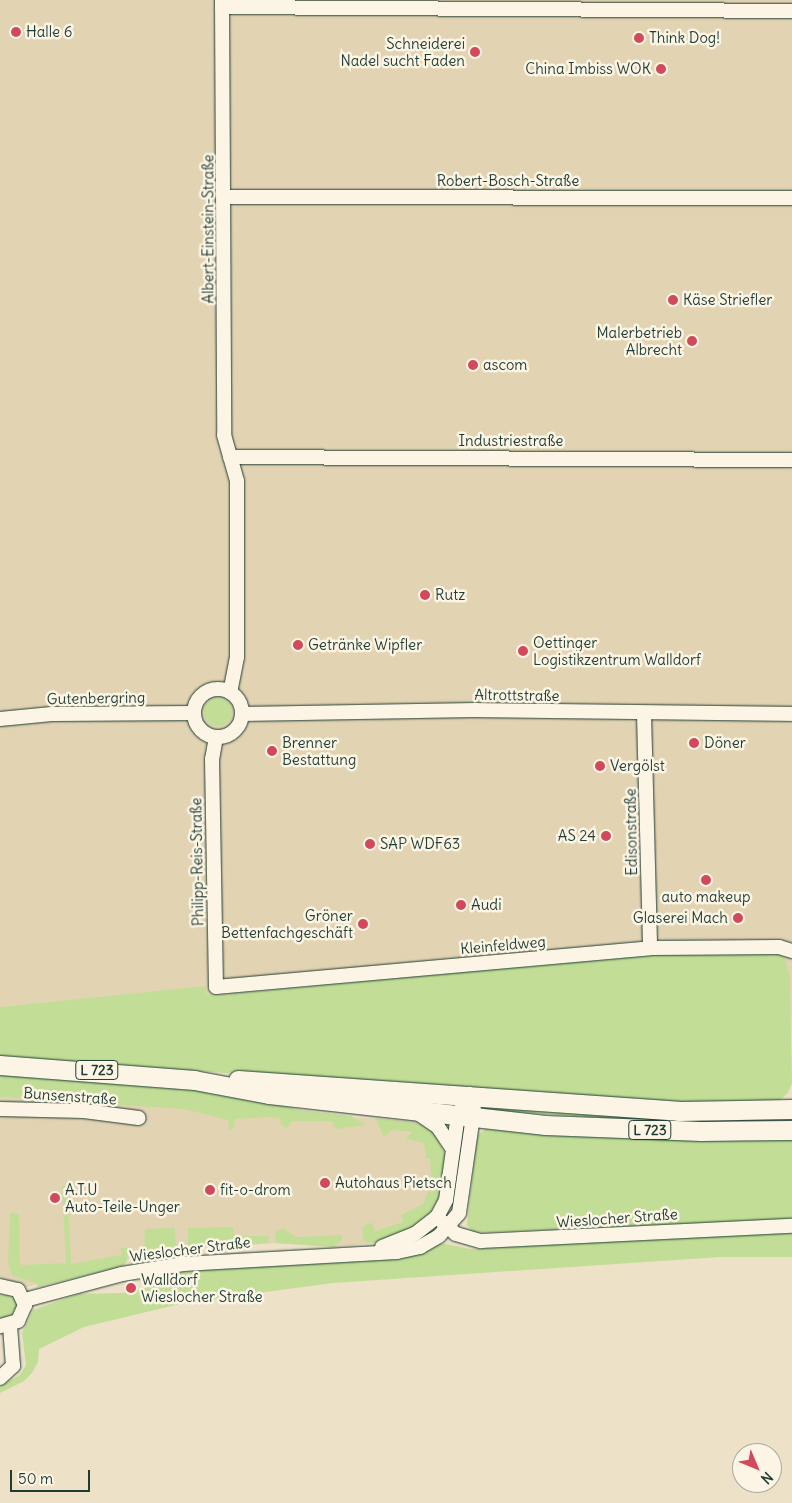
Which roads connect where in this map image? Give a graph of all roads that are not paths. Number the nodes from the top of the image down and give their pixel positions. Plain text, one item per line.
1 (222, 4) edge
2 (792, 11) edge
3 (224, 197) junction
4 (792, 198) edge
5 (230, 456) junction
6 (792, 460) edge
7 (230, 692) junction
8 (194, 713) junction
9 (242, 714) junction
10 (644, 714) junction
11 (792, 714) edge
12 (0, 719) edge
13 (216, 737) junction
14 (650, 948) junction
15 (792, 951) edge
16 (216, 987) joint
17 (0, 1064) edge
18 (194, 1080) junction
19 (470, 1094) junction
20 (0, 1109) edge
21 (408, 1109) junction
22 (792, 1109) edge
23 (466, 1116) junction
24 (139, 1118) dead end
25 (792, 1130) edge
26 (452, 1148) junction
27 (437, 1217) junction
28 (792, 1226) edge
29 (448, 1228) junction
30 (362, 1251) junction
31 (0, 1286) edge
32 (25, 1300) junction
33 (5, 1326) edge
34 (0, 1378) edge

1 - 2 street
1 - 3 street, Albert-Einstein-Straße
3 - 4 street, Robert-Bosch-Straße
3 - 5 street, Albert-Einstein-Straße
5 - 6 street, Industriestraße
5 - 7 street
7 - 8 street
7 - 9 street
8 - 12 street, Gutenbergring
8 - 13 street
9 - 10 street, Altrottstraße
9 - 13 street
10 - 11 street, Altrottstraße
10 - 14 street, Edisonstraße
13 - 16 street, Philipp-Reis-Straße
14 - 15 street, Kleinfeldweg
14 - 16 street, Kleinfeldweg
17 - 18 main road, L 723
18 - 19 main road, L 723
18 - 21 main road, L 723
19 - 22 main road, L 723
19 - 23 street, Wieslocher Straße
20 - 24 street, Bunsenstraße
21 - 23 main road, L 723
21 - 26 street
23 - 25 main road, L 723
23 - 26 street, Wieslocher Straße
23 - 29 street, Wieslocher Straße
26 - 27 street, Wieslocher Straße
27 - 29 street, Wieslocher Straße
27 - 30 street, Wieslocher Straße
28 - 29 street, Wieslocher Straße
29 - 30 street, Wieslocher Straße
30 - 32 street, Wieslocher Straße
31 - 32 street
32 - 33 street
33 - 34 street

